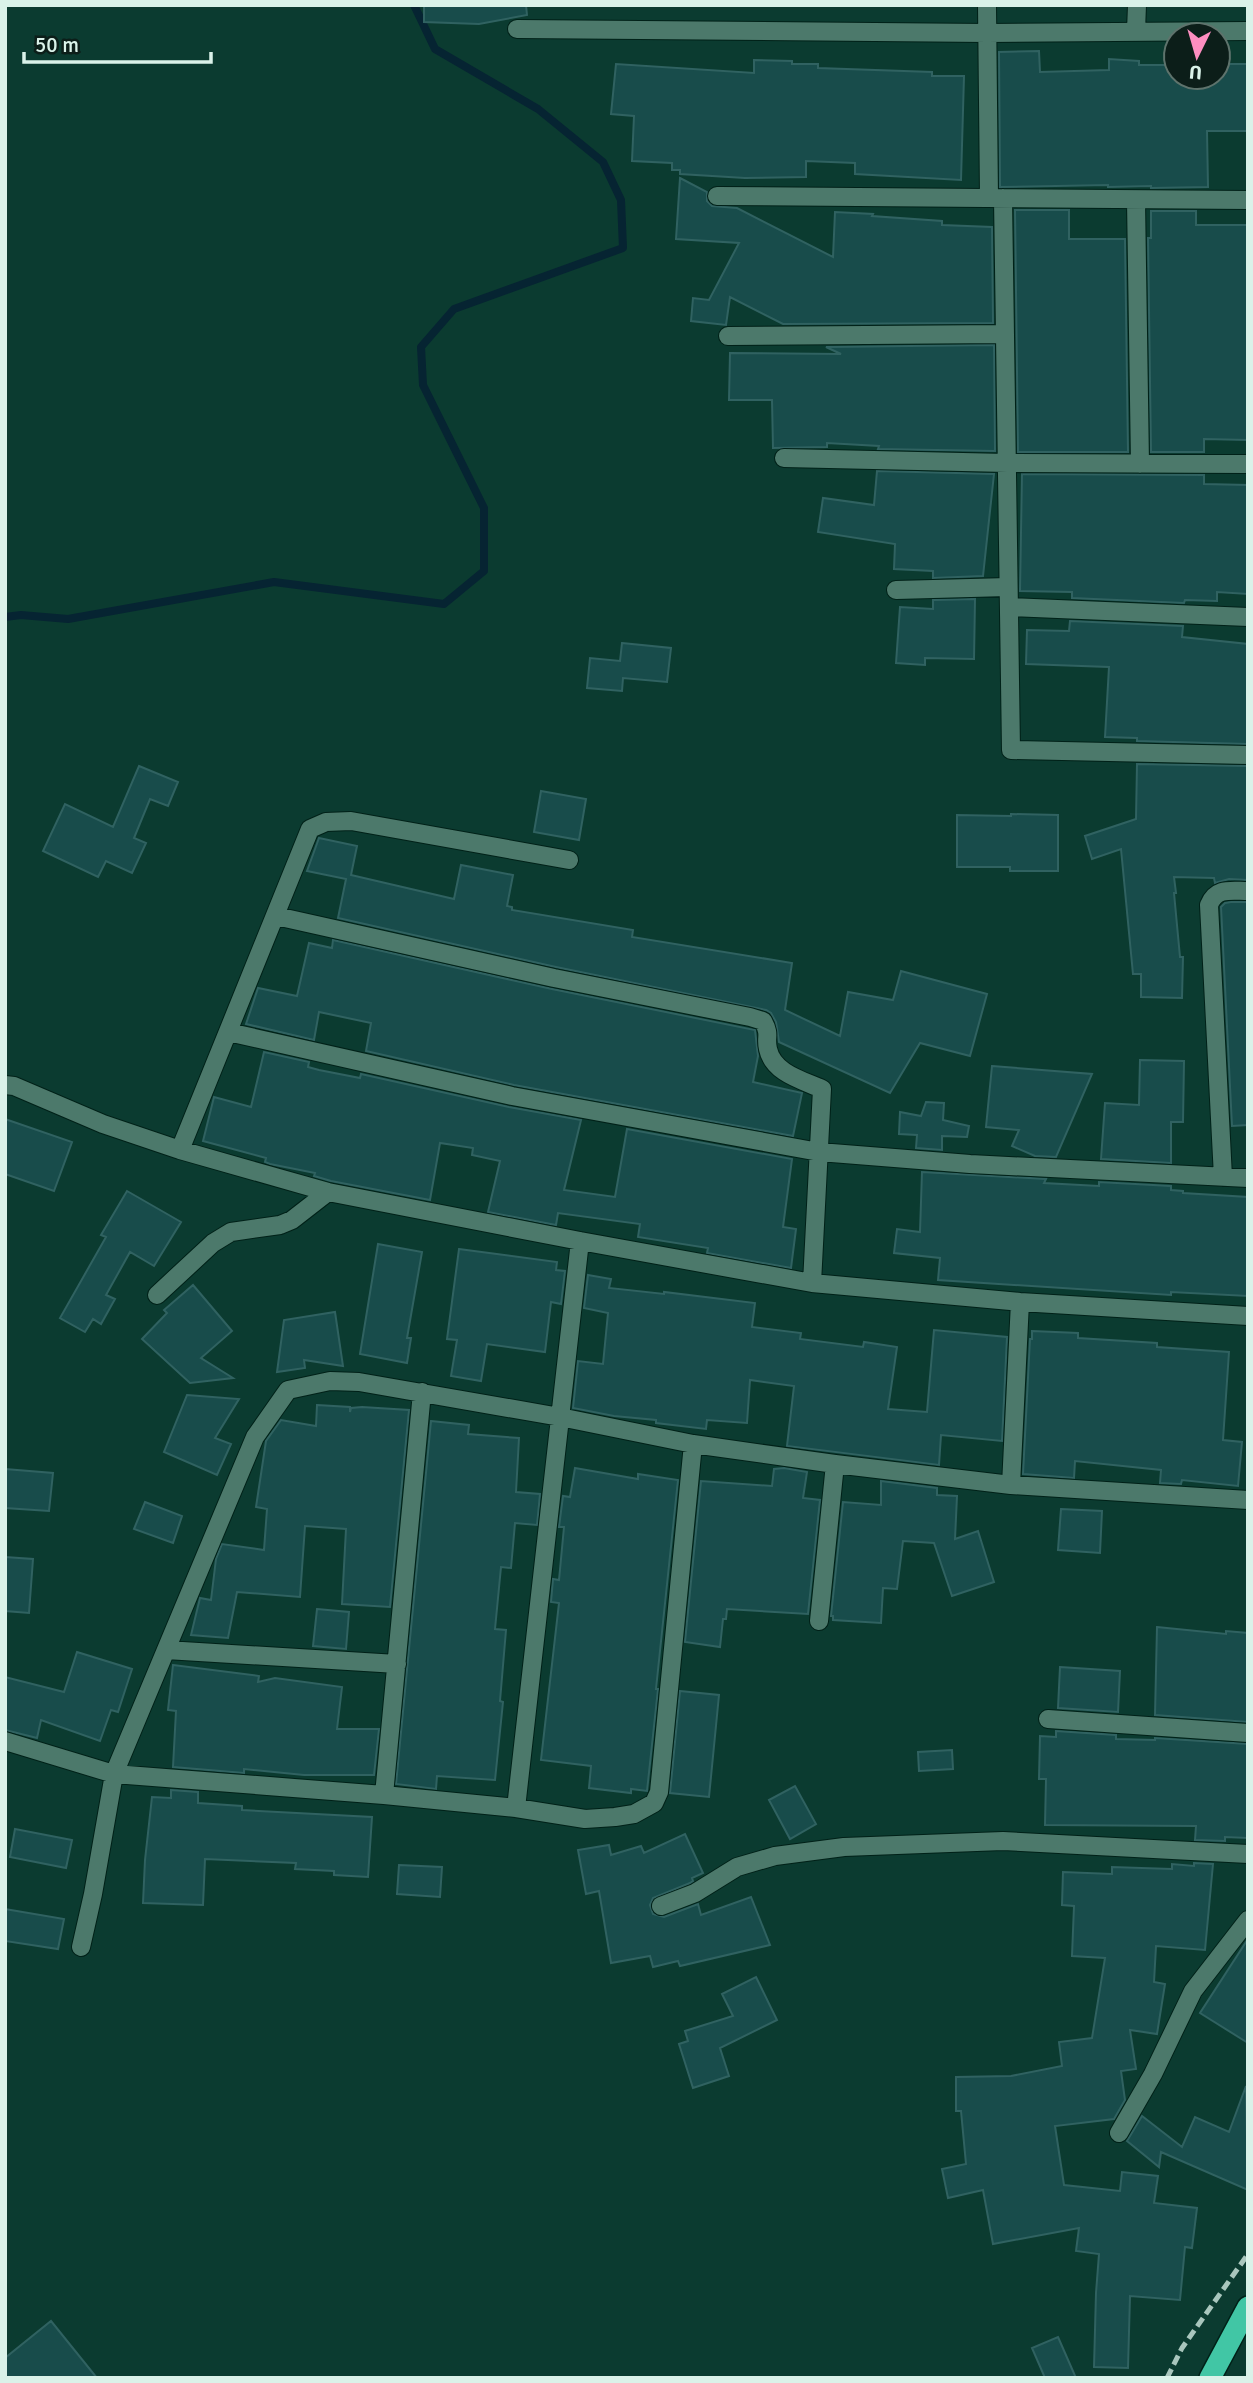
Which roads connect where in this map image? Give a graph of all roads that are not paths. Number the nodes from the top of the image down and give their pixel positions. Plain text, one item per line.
1 (987, 5) edge
2 (1137, 5) edge
3 (517, 29) dead end
4 (1248, 31) edge
5 (1136, 32) junction
6 (987, 33) junction
7 (717, 196) dead end
8 (996, 198) junction
9 (1136, 200) junction
10 (1248, 200) edge
11 (1004, 334) junction
12 (728, 335) dead end
13 (784, 458) dead end
14 (1007, 463) junction
15 (1140, 464) junction
16 (1248, 464) edge
17 (1008, 587) junction
18 (896, 590) dead end
19 (1009, 607) junction
20 (1248, 617) edge
21 (1248, 755) edge
22 (569, 860) dead end
23 (1248, 891) edge
24 (276, 916) junction
25 (228, 1032) junction
26 (5, 1085) edge
27 (180, 1150) junction
28 (819, 1152) junction
29 (1223, 1177) junction
30 (1248, 1178) edge
31 (328, 1192) junction
32 (580, 1241) junction
33 (812, 1283) junction
34 (157, 1295) dead end
35 (1020, 1303) junction
36 (1248, 1316) edge
37 (422, 1392) junction
38 (560, 1417) junction
39 (693, 1444) junction
40 (835, 1465) junction
41 (1011, 1485) junction
42 (1248, 1500) edge
43 (819, 1621) dead end
44 (166, 1650) junction
45 (397, 1664) junction
46 (1048, 1719) dead end
47 (1248, 1733) edge
48 (5, 1741) edge
49 (114, 1774) junction
50 (384, 1795) junction
51 (516, 1808) junction
52 (1248, 1854) edge
53 (661, 1906) dead end
54 (1248, 1920) edge
55 (81, 1947) dead end
56 (1119, 2133) dead end
57 (1248, 2307) edge
58 (1210, 2378) edge

1 - 6 street
2 - 5 street
3 - 6 street
4 - 5 street
5 - 6 street
6 - 8 street
7 - 8 street
8 - 9 street
8 - 11 street
9 - 10 street
9 - 15 street
11 - 12 street
11 - 14 street
13 - 14 street
14 - 15 street
14 - 17 street
15 - 16 street
17 - 18 street
17 - 19 street
19 - 20 street
19 - 21 street
22 - 24 street
23 - 29 street
24 - 25 street
24 - 28 street
25 - 27 street
25 - 28 street
26 - 27 street
27 - 31 street
28 - 29 street
28 - 33 street
29 - 30 street
31 - 32 street
31 - 34 street
32 - 33 street
32 - 38 street
33 - 35 street
35 - 36 street
35 - 41 street
37 - 38 street
37 - 44 street
37 - 45 street
38 - 39 street
38 - 51 street
39 - 40 street
39 - 51 street
40 - 41 street
40 - 43 street
41 - 42 street
44 - 45 street
44 - 49 street
45 - 50 street
46 - 47 street
48 - 49 street
49 - 50 street
49 - 55 street
50 - 51 street
52 - 53 street
54 - 56 street
57 - 58 highway

